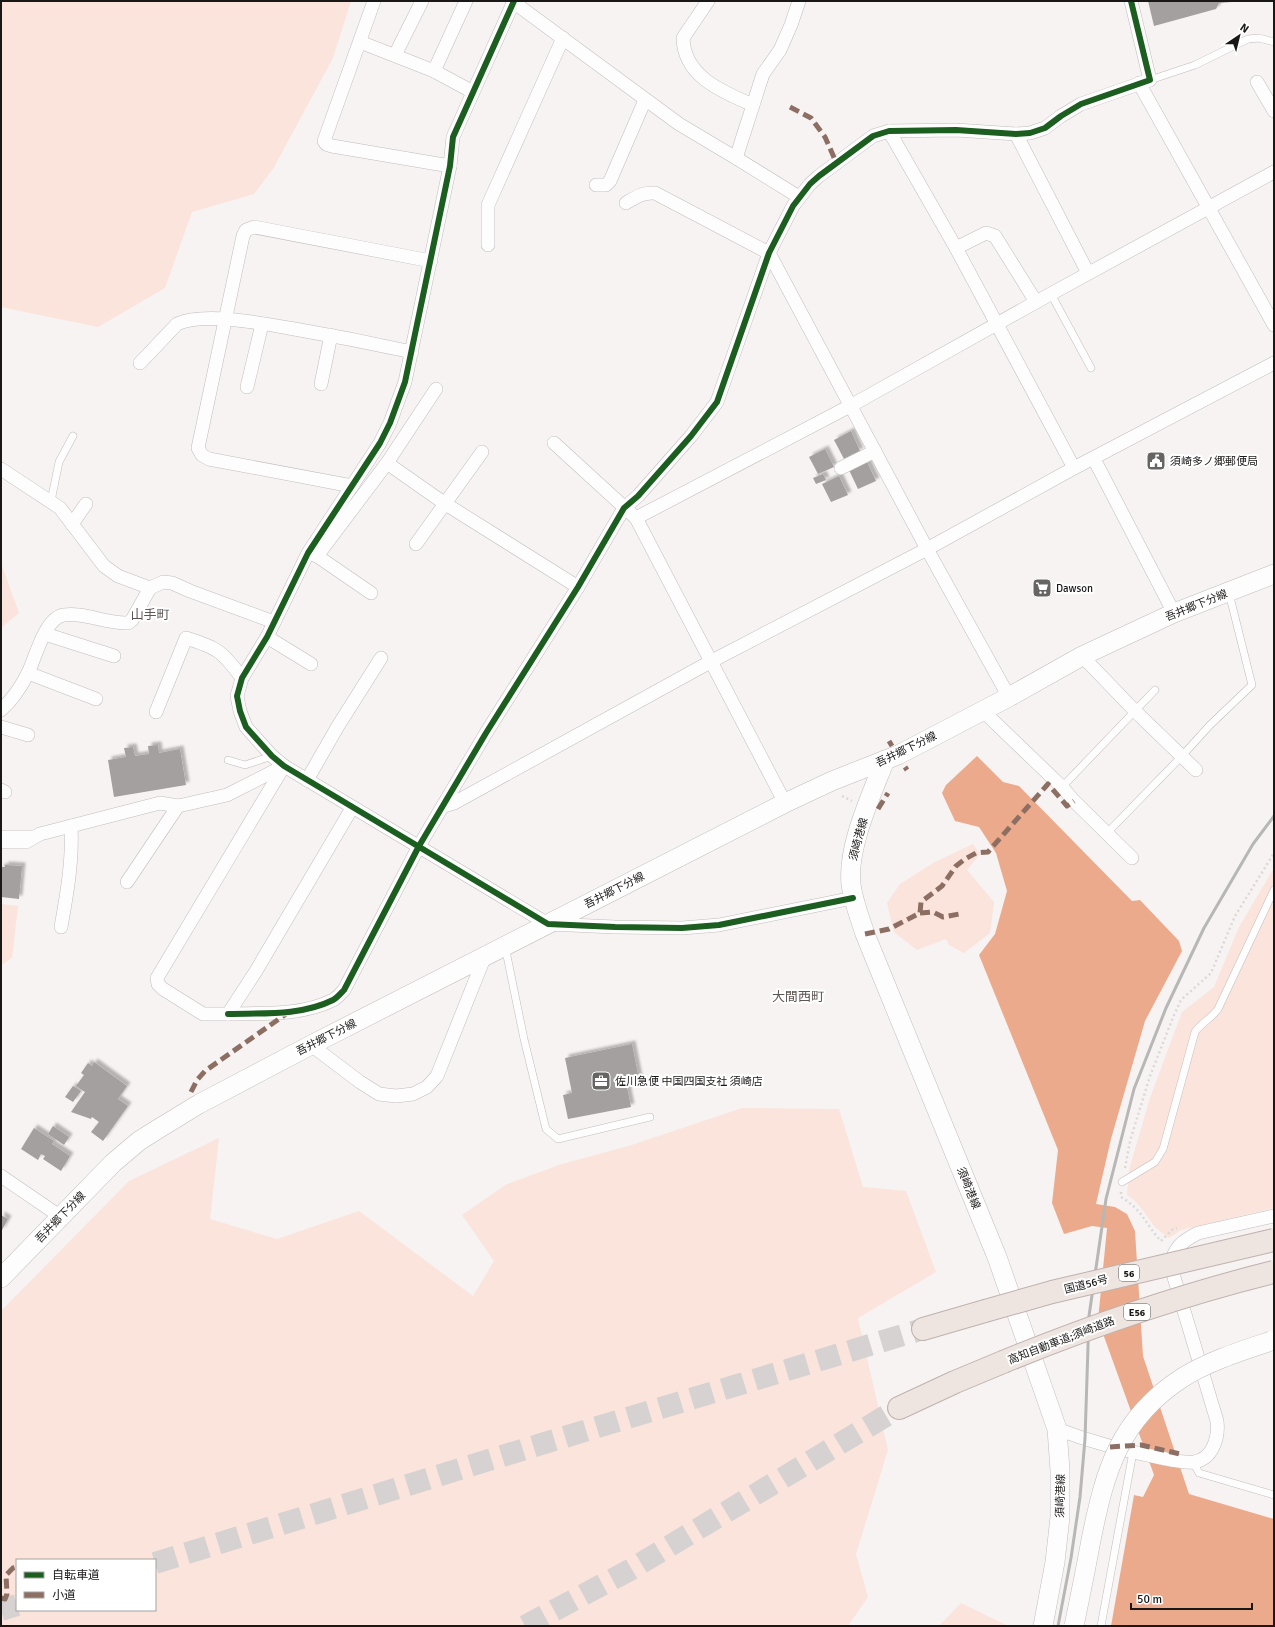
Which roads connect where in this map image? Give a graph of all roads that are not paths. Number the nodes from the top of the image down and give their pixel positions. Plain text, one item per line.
1 (374, 1) edge
2 (422, 1) edge
3 (466, 1) edge
4 (514, 1) edge
5 (708, 1) edge
6 (800, 1) edge
7 (1131, 1) edge
8 (563, 38) junction
9 (360, 42) junction
10 (1274, 42) edge
11 (395, 55) junction
12 (434, 71) junction
13 (1144, 82) junction
14 (1257, 82) dead end
15 (473, 92) junction
16 (645, 100) junction
17 (753, 104) junction
18 (1274, 111) edge
19 (889, 131) junction
20 (1016, 134) junction
21 (736, 158) junction
22 (450, 166) junction
23 (1274, 172) edge
24 (596, 185) dead end
25 (798, 198) junction
26 (626, 203) dead end
27 (1208, 208) junction
28 (488, 245) dead end
29 (956, 248) junction
30 (769, 253) junction
31 (431, 261) junction
32 (1088, 273) junction
33 (1051, 294) junction
34 (1036, 302) junction
35 (224, 319) junction
36 (262, 324) junction
37 (996, 325) junction
38 (1274, 325) edge
39 (331, 335) junction
40 (412, 352) junction
41 (140, 363) dead end
42 (1274, 364) edge
43 (1091, 368) dead end
44 (321, 384) dead end
45 (247, 387) dead end
46 (436, 389) dead end
47 (852, 405) junction
48 (73, 436) dead end
49 (554, 443) dead end
50 (875, 451) junction
51 (482, 452) dead end
52 (1094, 459) junction
53 (387, 463) junction
54 (842, 468) dead end
55 (1074, 468) junction
56 (1, 469) edge
57 (352, 486) junction
58 (51, 501) junction
59 (444, 503) junction
60 (86, 504) dead end
61 (624, 508) junction
62 (636, 518) junction
63 (72, 524) junction
64 (416, 544) dead end
65 (927, 549) junction
66 (312, 555) junction
67 (1274, 574) edge
68 (578, 586) junction
69 (150, 588) junction
70 (1229, 591) junction
71 (371, 593) dead end
72 (1174, 613) junction
73 (274, 622) junction
74 (45, 634) junction
75 (267, 637) junction
76 (114, 656) dead end
77 (1082, 656) junction
78 (381, 658) dead end
79 (710, 662) junction
80 (311, 664) dead end
81 (28, 673) junction
82 (242, 678) junction
83 (1155, 690) dead end
84 (1009, 697) junction
85 (96, 699) dead end
86 (1, 710) edge
87 (983, 711) junction
88 (1135, 711) junction
89 (156, 712) dead end
90 (1, 727) edge
91 (28, 735) dead end
92 (272, 756) junction
93 (1181, 757) junction
94 (228, 760) dead end
95 (885, 760) junction
96 (284, 766) junction
97 (1196, 770) dead end
98 (307, 780) junction
99 (1062, 787) junction
100 (785, 803) junction
101 (178, 806) junction
102 (444, 806) junction
103 (352, 808) junction
104 (71, 826) junction
105 (1107, 833) junction
106 (1, 834) edge
107 (40, 834) junction
108 (1, 842) edge
109 (419, 846) junction
110 (1132, 858) dead end
111 (127, 882) dead end
112 (1274, 890) edge
113 (853, 898) junction
114 (548, 924) junction
115 (61, 927) dead end
116 (505, 946) junction
117 (485, 956) junction
118 (228, 1014) junction
119 (311, 1044) junction
120 (650, 1117) dead end
121 (1, 1176) edge
122 (1122, 1182) dead end
123 (1274, 1216) edge
124 (61, 1217) junction
125 (1274, 1240) edge
126 (1274, 1272) edge
127 (1, 1278) edge
128 (923, 1329) tunnel mouth
129 (1273, 1340) edge
130 (899, 1408) tunnel mouth
131 (1057, 1429) junction
132 (1137, 1453) junction
133 (1188, 1462) junction
134 (1274, 1495) edge
135 (1042, 1626) edge
136 (1074, 1626) edge
137 (1101, 1626) edge

1 - 9 street
2 - 11 street
3 - 12 street
4 - 8 street
4 - 15 street
5 - 17 street
6 - 17 street
7 - 13 street
8 - 16 street
8 - 28 street
9 - 11 street
9 - 22 street
10 - 13 lane
11 - 12 street
12 - 15 street
13 - 20 street
13 - 27 street
14 - 18 street
15 - 22 street
16 - 21 street
16 - 24 street
17 - 21 street
19 - 20 street
19 - 25 street
19 - 29 street
20 - 32 street
21 - 25 street
22 - 31 street
23 - 27 street
25 - 30 street
26 - 30 street
27 - 32 street
27 - 38 street
29 - 34 street
29 - 37 street
30 - 47 street
30 - 61 street
31 - 35 street
31 - 40 street
32 - 33 street
33 - 34 street
33 - 43 lane
34 - 37 street
35 - 36 street
35 - 41 street
35 - 57 street
36 - 39 street
36 - 45 street
37 - 47 street
37 - 55 street
39 - 40 street
39 - 44 street
40 - 57 street
42 - 52 street
46 - 53 street
47 - 50 street
47 - 62 street
48 - 58 lane
49 - 61 street
50 - 54 street
50 - 65 street
51 - 59 street
52 - 55 street
52 - 72 street
53 - 59 street
53 - 66 street
55 - 65 street
56 - 58 street
57 - 66 street
58 - 63 street
59 - 64 street
59 - 68 street
60 - 63 street
61 - 62 street
61 - 68 street
62 - 79 street
63 - 69 street
65 - 79 street
65 - 84 street
66 - 71 street
66 - 73 street
67 - 70 main road, 吾井郷下分線
68 - 102 street
69 - 73 street
69 - 74 street
70 - 72 main road, 吾井郷下分線
70 - 93 lane
72 - 77 main road, 吾井郷下分線
73 - 75 street
74 - 76 street
74 - 81 street
75 - 80 street
75 - 82 street
77 - 84 main road, 吾井郷下分線
77 - 88 street
78 - 98 street
79 - 100 street
79 - 102 street
81 - 85 street
81 - 86 street
82 - 89 street
82 - 92 street
83 - 88 lane
84 - 87 main road, 吾井郷下分線
87 - 95 main road, 吾井郷下分線
87 - 99 street
88 - 93 street
88 - 99 lane
90 - 91 street
92 - 94 lane
92 - 96 street
93 - 97 street
93 - 105 lane
95 - 100 main road, 吾井郷下分線
95 - 113 main road, 須崎港線
96 - 98 street
96 - 101 street
96 - 118 street
98 - 103 street
99 - 105 street
100 - 114 main road, 吾井郷下分線
101 - 104 street
101 - 111 street
102 - 109 street
103 - 109 street
103 - 118 street
104 - 107 street
104 - 115 street
105 - 110 street
106 - 107 lane
107 - 108 street
109 - 114 street
109 - 118 street
112 - 122 lane
113 - 114 street
113 - 131 main road, 須崎港線
114 - 116 main road, 吾井郷下分線
116 - 117 main road, 吾井郷下分線
116 - 120 lane
117 - 119 main road, 吾井郷下分線
117 - 119 street
119 - 124 main road, 吾井郷下分線
121 - 124 street
123 - 133 street
124 - 127 main road, 吾井郷下分線
125 - 128 highway, 国道56号 / 56, bridge
126 - 130 highway, 高知自動車道;須崎道路 / E56, bridge
129 - 136 main road, bridge
131 - 132 street
131 - 135 main road, 須崎港線
132 - 133 street
132 - 137 lane
133 - 134 lane

